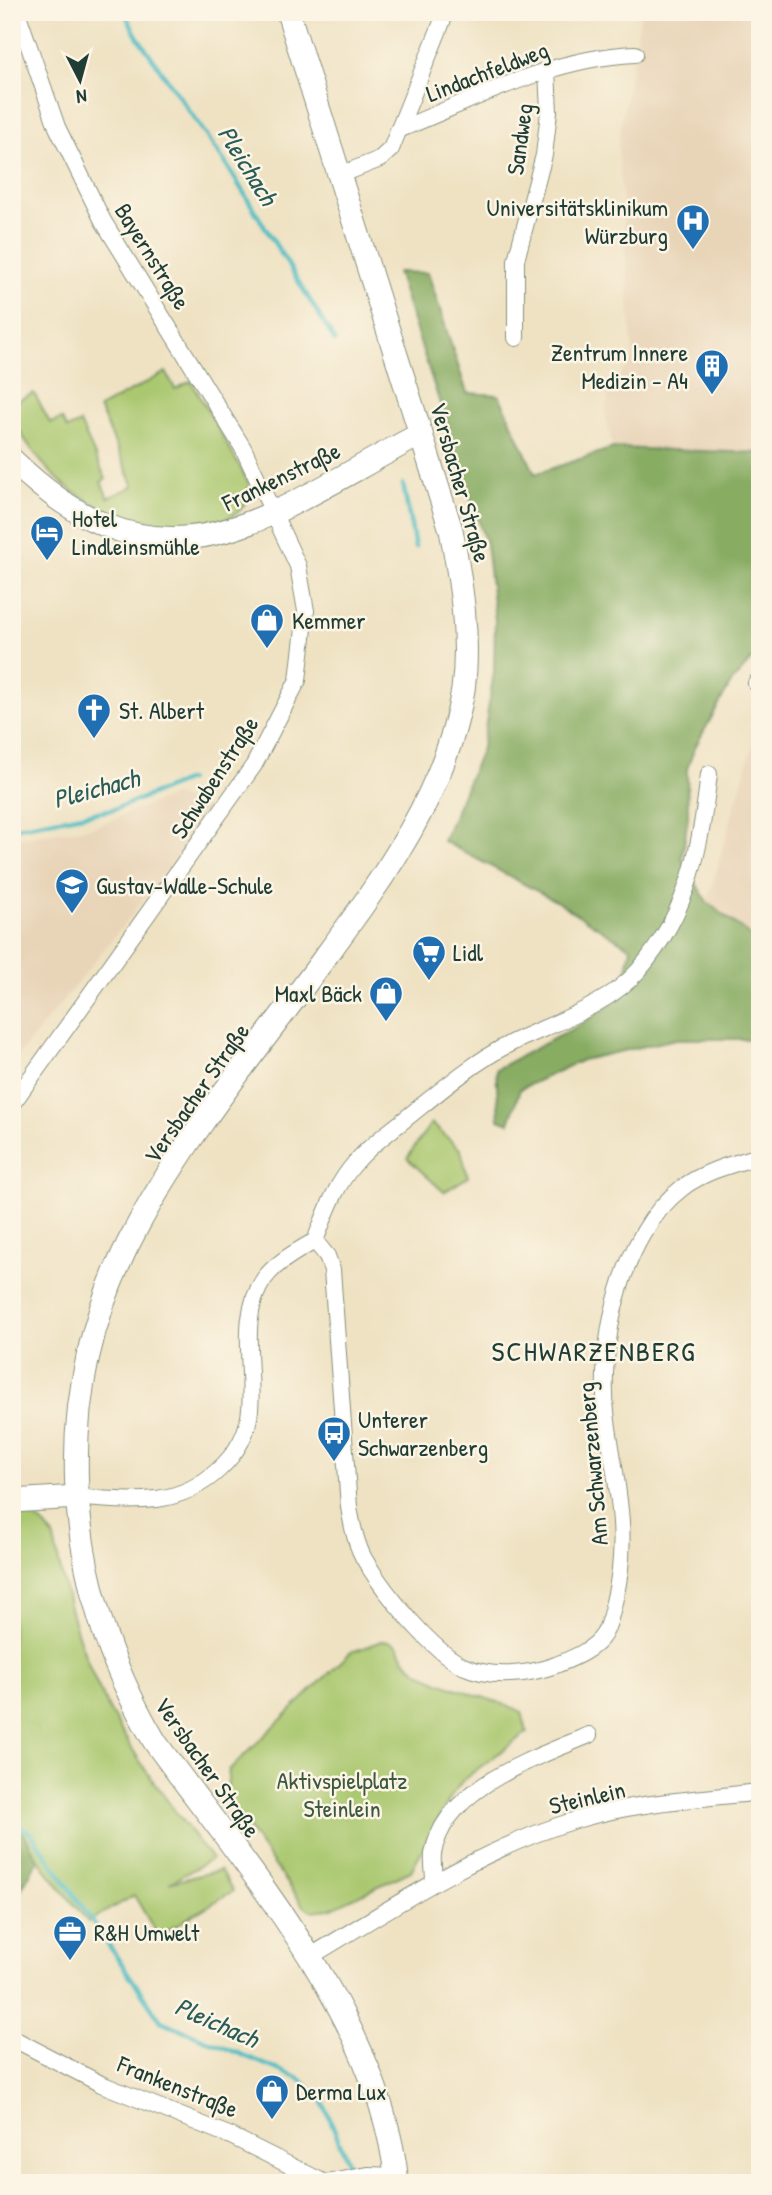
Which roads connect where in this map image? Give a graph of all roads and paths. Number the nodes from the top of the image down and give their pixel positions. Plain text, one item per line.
1 (17, 12) edge
2 (288, 12) edge
3 (446, 12) edge
4 (635, 54) dead end
5 (547, 70) junction
6 (398, 130) junction
7 (340, 175) junction
8 (516, 338) dead end
9 (421, 434) junction
10 (12, 460) edge
11 (272, 514) junction
12 (709, 774) dead end
13 (12, 1104) edge
14 (760, 1156) edge
15 (315, 1241) junction
16 (77, 1497) junction
17 (12, 1501) edge
18 (589, 1735) dead end
19 (760, 1792) edge
20 (434, 1881) junction
21 (311, 1956) junction
22 (12, 2038) edge
23 (396, 2179) edge
24 (325, 2183) edge

1 - 11 street, Bayernstraße
2 - 7 main road, Versbacher Straße
3 - 6 street
4 - 5 street, Lindachfeldweg
5 - 6 street, Lindachfeldweg
5 - 8 street, Sandweg
6 - 7 street
7 - 9 main road, Versbacher Straße
9 - 11 main road, Frankenstraße
9 - 16 main road, Versbacher Straße
10 - 11 main road, Frankenstraße
11 - 13 street, Schwabenstraße
12 - 15 street
14 - 15 street, Am Schwarzenberg
15 - 16 street
16 - 17 main road
16 - 21 main road, Versbacher Straße
18 - 20 street, Steinlein
19 - 20 street, Steinlein
20 - 21 street, Steinlein
21 - 23 main road, Versbacher Straße
22 - 24 street, Frankenstraße
23 - 24 street, Frankenstraße

